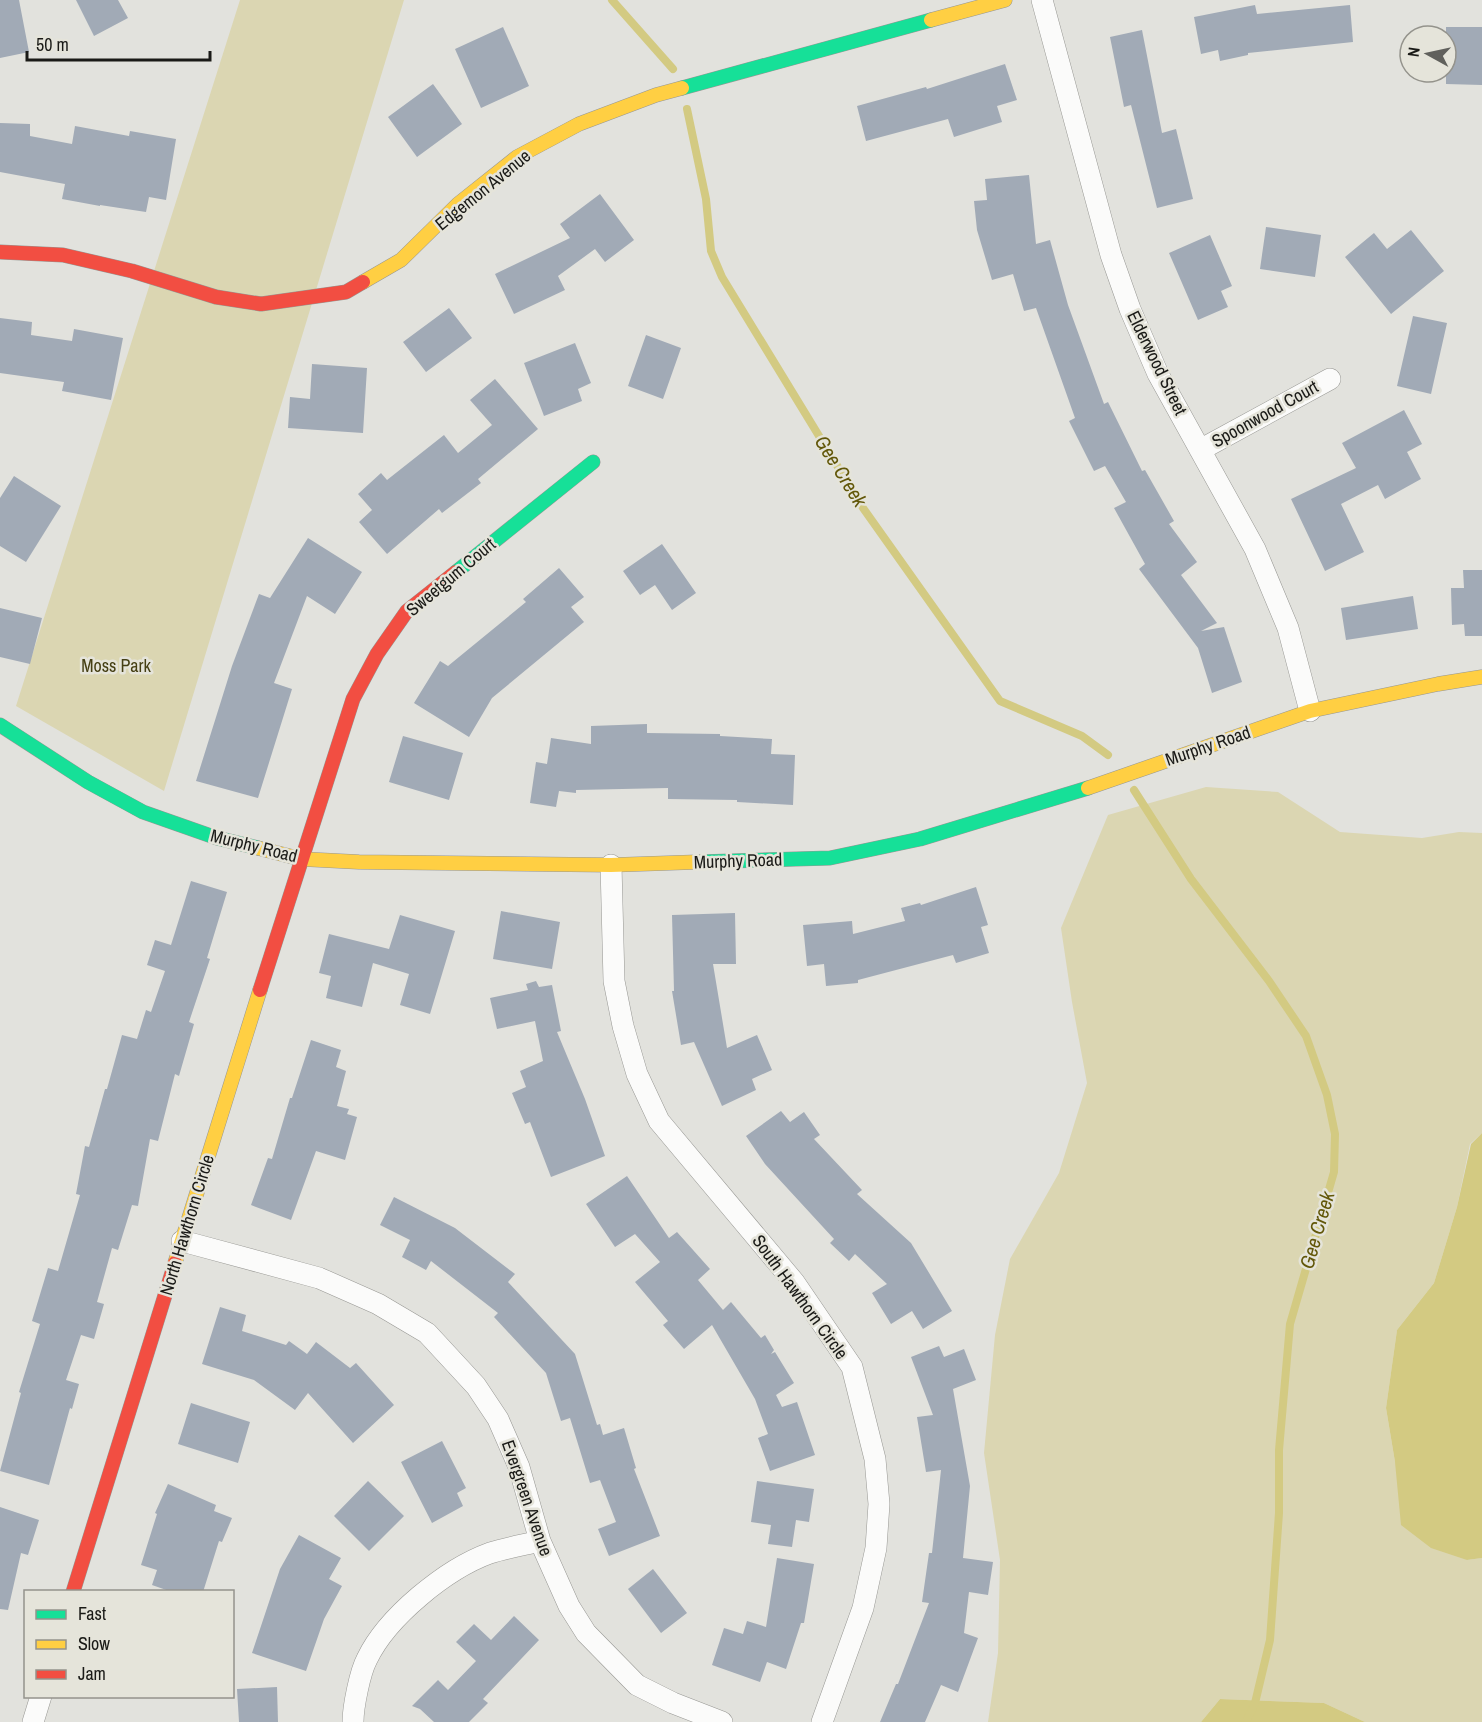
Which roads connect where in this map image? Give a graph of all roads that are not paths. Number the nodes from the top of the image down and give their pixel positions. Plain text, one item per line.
1 (1005, 0) edge
2 (1042, 0) edge
3 (0, 252) edge
4 (1330, 379) dead end
5 (1200, 450) junction
6 (593, 462) dead end
7 (1482, 677) edge
8 (1310, 711) junction
9 (0, 725) edge
10 (301, 859) junction
11 (611, 865) junction
12 (182, 1241) junction
13 (540, 1541) junction
14 (74, 1590) edge
15 (40, 1698) edge
16 (33, 1722) edge
17 (353, 1722) edge
18 (722, 1722) edge
19 (822, 1722) edge

1 - 3 street, Edgemon Avenue
2 - 5 street, Elderwood Street
4 - 5 street, Spoonwood Court
5 - 8 street, Elderwood Street
6 - 10 street, Sweetgum Court
7 - 8 street, Murphy Road
8 - 11 street, Murphy Road
9 - 10 street, Murphy Road
10 - 11 street, Murphy Road
10 - 12 street, North Hawthorn Circle
11 - 19 street, South Hawthorn Circle
12 - 13 street, Evergreen Avenue
12 - 14 street, North Hawthorn Circle
13 - 17 street
13 - 18 street, Evergreen Avenue
15 - 16 street

